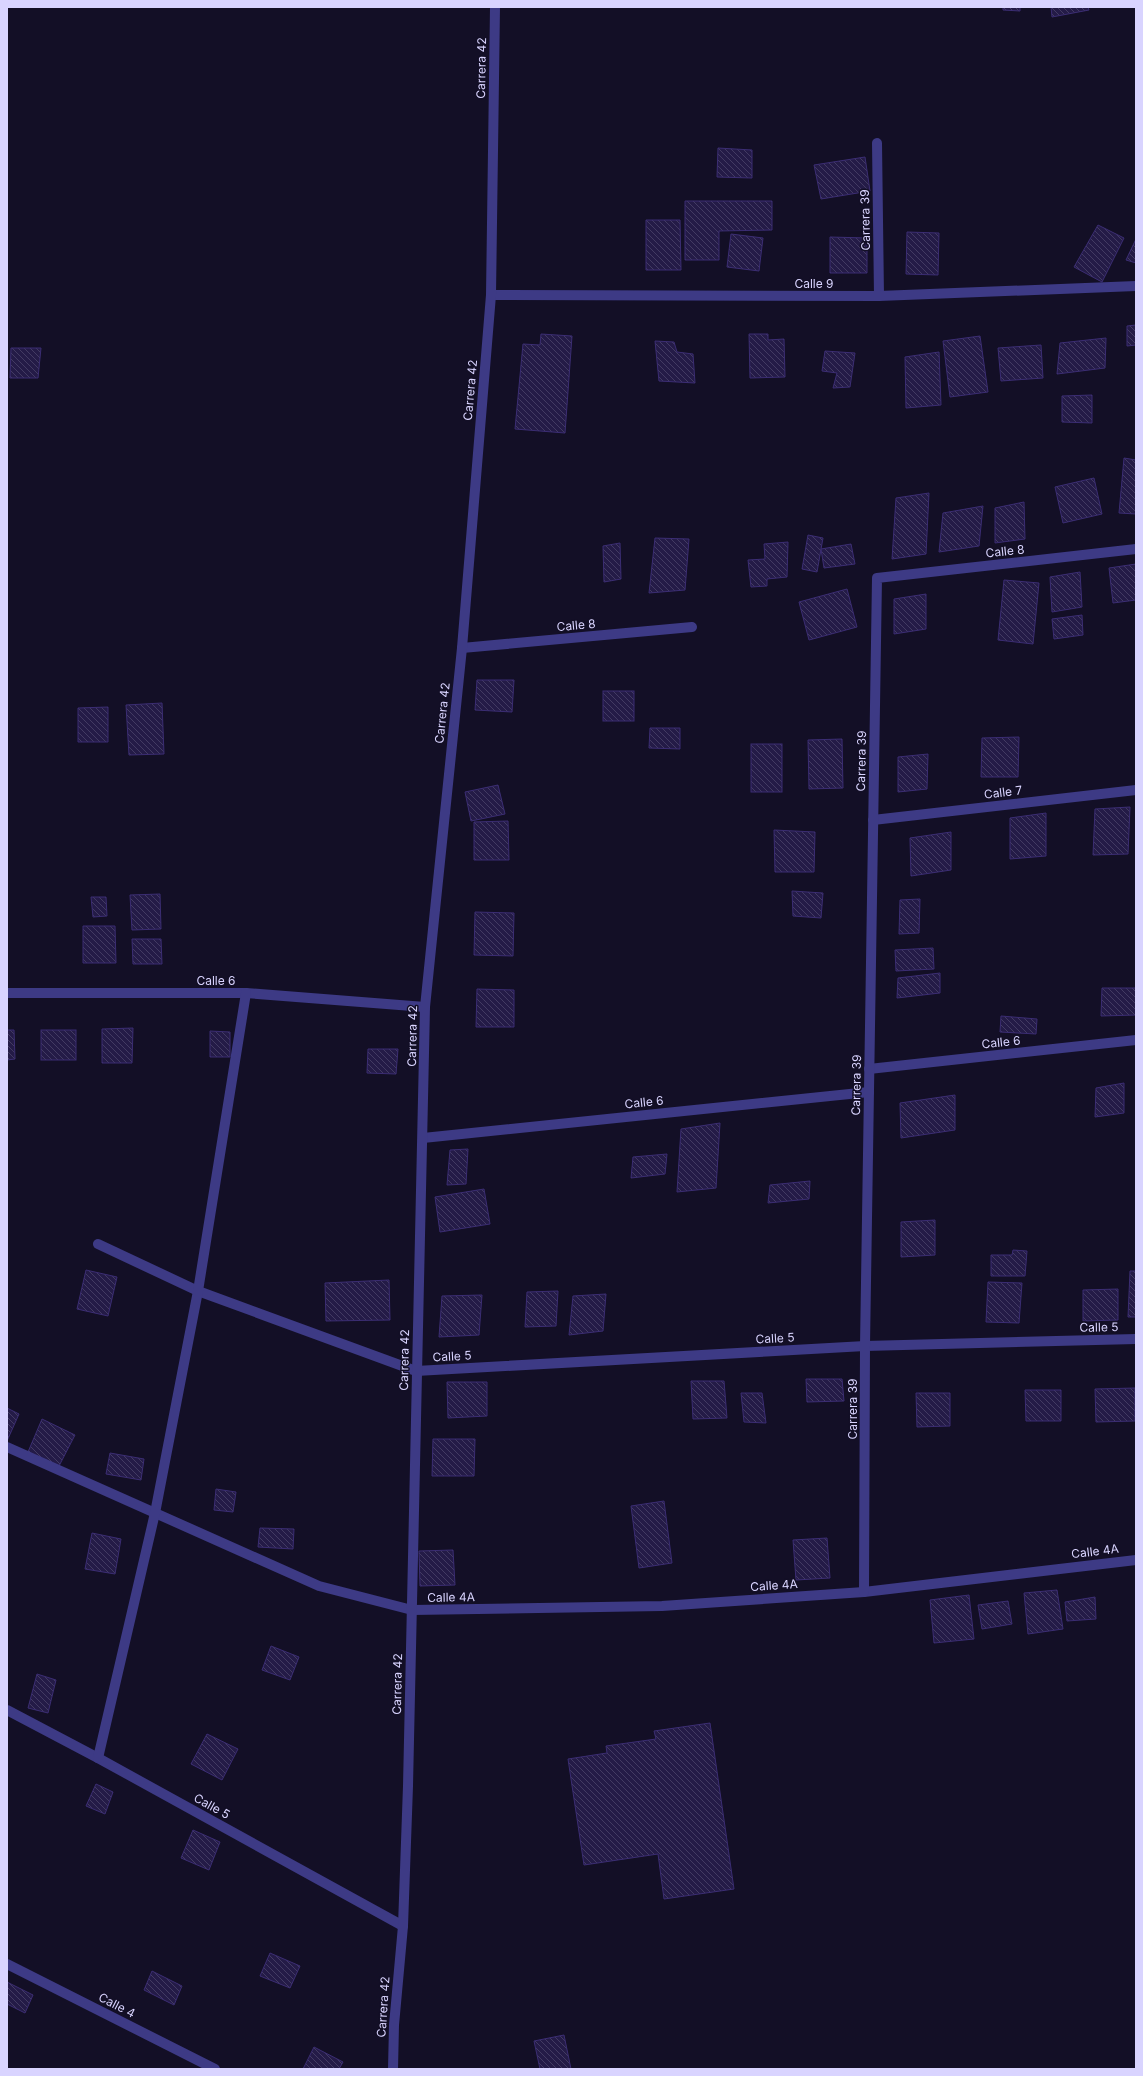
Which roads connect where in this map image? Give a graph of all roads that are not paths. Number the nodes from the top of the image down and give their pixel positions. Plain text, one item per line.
1 (495, 7) edge
2 (877, 143) dead end
3 (1136, 286) edge
4 (491, 295) junction
5 (879, 296) junction
6 (1136, 549) edge
7 (878, 578) joint
8 (692, 627) dead end
9 (462, 648) junction
10 (1136, 790) edge
11 (873, 820) junction
12 (7, 993) edge
13 (246, 993) junction
14 (425, 1007) junction
15 (1136, 1040) edge
16 (869, 1069) junction
17 (869, 1092) junction
18 (423, 1138) junction
19 (98, 1244) dead end
20 (198, 1290) junction
21 (1136, 1339) edge
22 (865, 1346) junction
23 (416, 1371) junction
24 (7, 1447) edge
25 (155, 1512) junction
26 (1136, 1560) edge
27 (864, 1592) junction
28 (412, 1610) junction
29 (7, 1710) edge
30 (98, 1758) junction
31 (403, 1926) junction
32 (7, 1964) edge
33 (215, 2069) edge
34 (393, 2069) edge

1 - 4 street, Carrera 42
2 - 5 street, Carrera 39
3 - 5 street, Calle 9
4 - 5 street, Calle 9
4 - 9 street, Carrera 42
6 - 7 street, Calle 8
7 - 11 street, Carrera 39
8 - 9 street, Calle 8
9 - 14 street, Carrera 42
10 - 11 street, Calle 7
11 - 16 street, Carrera 39
12 - 13 street, Calle 6
13 - 14 street, Calle 6
13 - 20 street
14 - 18 street, Carrera 42
15 - 16 street, Calle 6
16 - 17 street, Carrera 39
17 - 18 street, Calle 6
17 - 22 street, Carrera 39
18 - 23 street, Carrera 42
19 - 20 street
20 - 23 street
20 - 25 street
21 - 22 street, Calle 5
22 - 23 street, Calle 5
22 - 27 street, Carrera 39
23 - 28 street, Carrera 42
24 - 25 street, Calle 4A
25 - 28 street, Calle 4A
25 - 30 street
26 - 27 street, Calle 4A
27 - 28 street, Calle 4A
28 - 31 street, Carrera 42
29 - 30 street, Calle 5
30 - 31 street, Calle 5
31 - 34 street, Carrera 42
32 - 33 street, Calle 4

